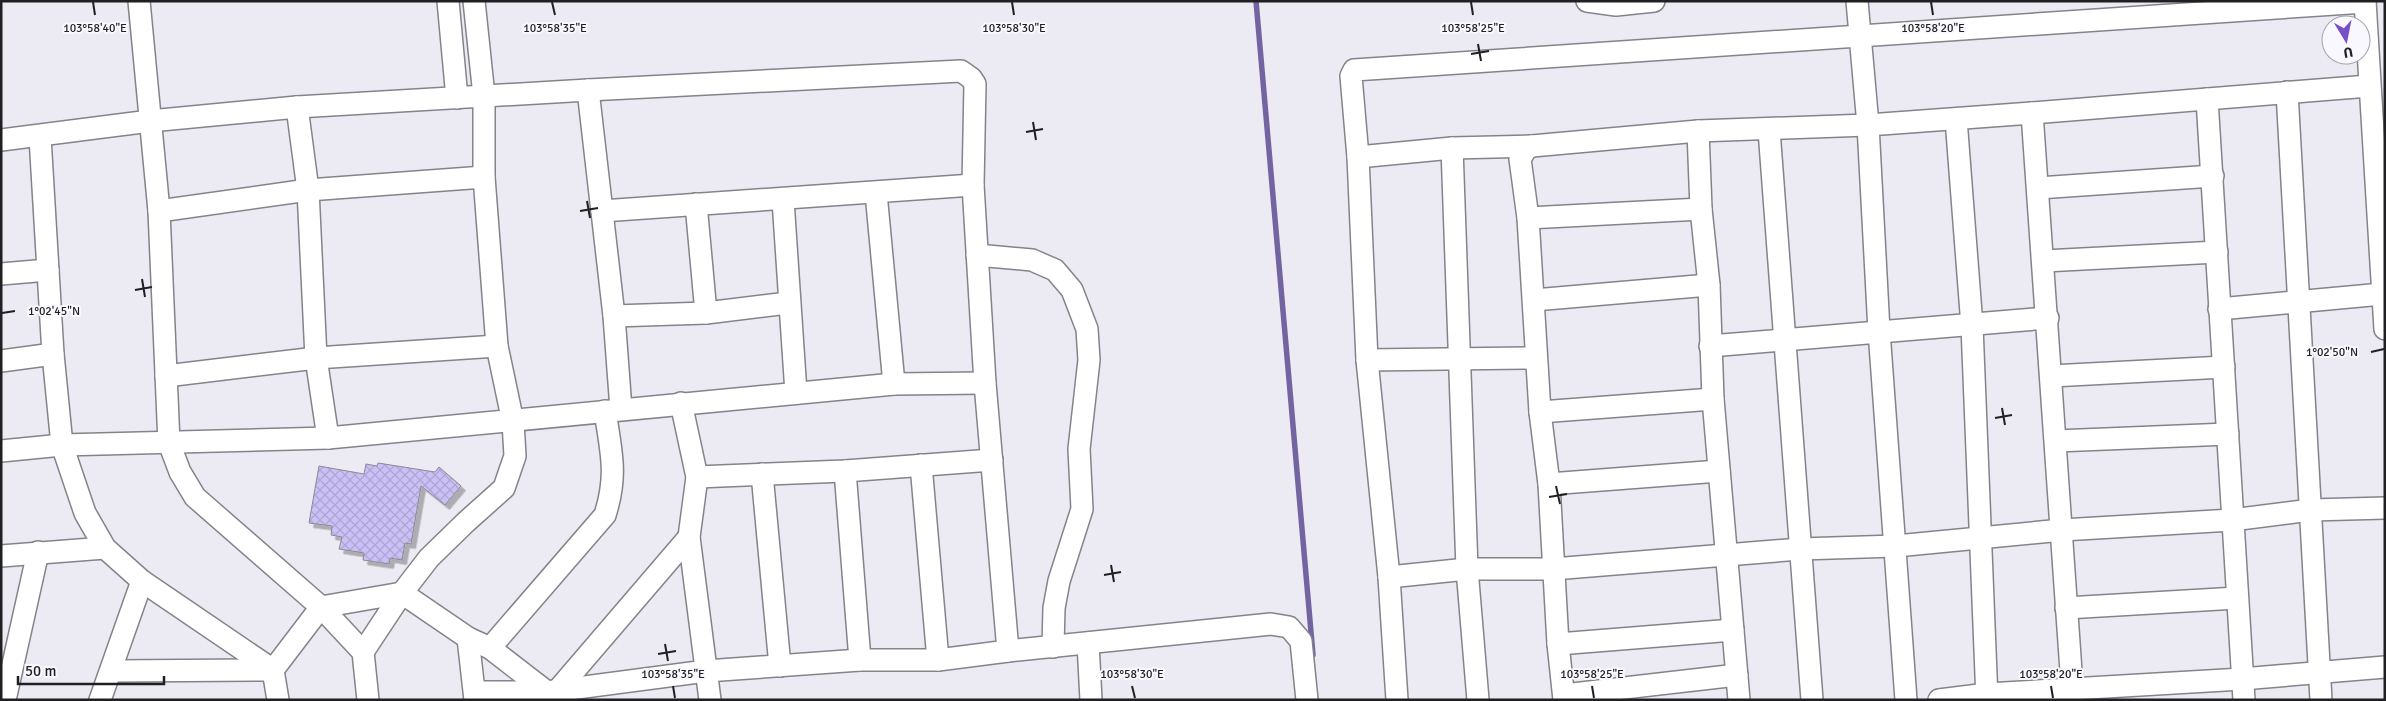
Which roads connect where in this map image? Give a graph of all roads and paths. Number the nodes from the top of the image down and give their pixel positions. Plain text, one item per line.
1 (139, 1) edge
2 (448, 1) edge
3 (474, 1) edge
4 (1588, 1) edge
5 (1654, 1) edge
6 (1857, 1) edge
7 (2365, 2) edge
8 (1860, 36) junction
9 (2369, 86) junction
10 (588, 90) junction
11 (2287, 92) junction
12 (484, 96) junction
13 (457, 98) junction
14 (2207, 99) junction
15 (297, 108) junction
16 (2032, 113) junction
17 (1956, 119) junction
18 (150, 122) junction
19 (1868, 125) junction
20 (1769, 130) junction
21 (1698, 131) junction
22 (40, 137) junction
23 (1, 140) edge
24 (1532, 146) junction
25 (1452, 148) junction
26 (1358, 157) junction
27 (2213, 176) junction
28 (484, 177) junction
29 (972, 185) junction
30 (2038, 188) junction
31 (308, 190) junction
32 (876, 193) junction
33 (783, 200) junction
34 (696, 204) junction
35 (1701, 209) junction
36 (159, 211) junction
37 (602, 211) junction
38 (1528, 218) junction
39 (2217, 252) junction
40 (977, 255) junction
41 (2044, 262) junction
42 (48, 270) junction
43 (1, 274) edge
44 (1709, 285) junction
45 (2382, 294) junction
46 (1534, 300) junction
47 (2299, 302) junction
48 (788, 303) junction
49 (2219, 309) junction
50 (706, 313) junction
51 (614, 316) junction
52 (2048, 318) junction
53 (1972, 326) junction
54 (2385, 329) edge
55 (1879, 331) junction
56 (1784, 340) junction
57 (497, 346) junction
58 (1710, 346) junction
59 (53, 354) junction
60 (316, 358) junction
61 (1460, 358) junction
62 (1536, 358) junction
63 (1, 360) edge
64 (1367, 360) junction
65 (2224, 367) junction
66 (166, 376) junction
67 (2051, 376) junction
68 (985, 383) junction
69 (894, 384) junction
70 (796, 393) junction
71 (1713, 398) junction
72 (681, 404) junction
73 (613, 410) junction
74 (1540, 412) junction
75 (514, 422) junction
76 (2228, 434) junction
77 (328, 438) junction
78 (2056, 441) junction
79 (169, 443) junction
80 (62, 445) junction
81 (1, 451) edge
82 (992, 460) junction
83 (921, 465) junction
84 (845, 471) junction
85 (1719, 472) junction
86 (762, 474) junction
87 (697, 477) junction
88 (1548, 484) junction
89 (2385, 508) edge
90 (2310, 510) junction
91 (2232, 520) junction
92 (2062, 530) junction
93 (689, 537) junction
94 (1980, 537) junction
95 (1896, 546) junction
96 (105, 548) junction
97 (1800, 549) junction
98 (38, 552) junction
99 (1, 556) edge
100 (1727, 556) junction
101 (1467, 569) junction
102 (1553, 569) junction
103 (1389, 577) junction
104 (142, 581) junction
105 (402, 593) junction
106 (2237, 598) junction
107 (321, 607) junction
108 (2066, 608) junction
109 (1733, 630) junction
110 (468, 638) junction
111 (1088, 643) junction
112 (1558, 644) junction
113 (1053, 647) junction
114 (490, 648) junction
115 (1008, 651) junction
116 (363, 652) junction
117 (860, 660) junction
118 (938, 660) junction
119 (780, 666) junction
120 (2385, 667) edge
121 (273, 670) junction
122 (111, 671) junction
123 (706, 671) junction
124 (2319, 672) junction
125 (1737, 675) junction
126 (2243, 689) edge
127 (552, 692) junction
128 (2073, 695) edge
129 (475, 696) edge
130 (1564, 697) edge
131 (1987, 697) edge
132 (5, 700) edge
133 (100, 700) edge
134 (278, 700) edge
135 (368, 700) edge
136 (710, 700) edge
137 (1091, 700) edge
138 (1307, 700) edge
139 (1397, 700) edge
140 (1478, 700) edge
141 (1739, 700) edge
142 (1812, 700) edge
143 (1906, 700) edge
144 (1939, 700) edge
145 (2321, 700) edge

1 - 18 street
2 - 13 street
3 - 12 street
4 - 5 street
6 - 8 street
7 - 8 street
7 - 9 street
8 - 19 street
8 - 26 street
9 - 11 street
9 - 45 street
10 - 12 street
10 - 29 street
10 - 37 street
11 - 14 street
11 - 47 street
12 - 13 street
12 - 28 street
13 - 15 street
14 - 16 street
14 - 27 street
15 - 18 street
15 - 31 street
16 - 17 street
16 - 30 street
17 - 19 street
17 - 53 street
18 - 22 street
18 - 36 street
19 - 20 street
19 - 55 street
20 - 21 street
20 - 56 street
21 - 24 street
21 - 35 street
22 - 23 street
22 - 42 street
24 - 25 street
24 - 38 street
25 - 26 street
25 - 61 street
26 - 64 street
27 - 30 street
27 - 39 street
28 - 31 street
28 - 57 street
29 - 32 street
29 - 40 street
30 - 41 street
31 - 36 street
31 - 60 street
32 - 33 street
32 - 69 street
33 - 34 street
33 - 48 street
34 - 37 street
34 - 50 street
35 - 38 street
35 - 44 street
36 - 66 street
37 - 51 street
38 - 46 street
39 - 41 street
39 - 49 street
40 - 68 street
40 - 113 street
41 - 52 street
42 - 43 street
42 - 59 street
44 - 46 street
44 - 58 street
45 - 47 street
45 - 54 street
46 - 62 street
47 - 49 street
47 - 90 street
48 - 50 street
48 - 70 street
49 - 65 street
50 - 51 street
51 - 73 street
52 - 53 street
52 - 67 street
53 - 55 street
53 - 94 street
55 - 56 street
55 - 95 street
56 - 58 street
56 - 97 street
57 - 60 street
57 - 75 street
58 - 71 street
59 - 63 street
59 - 80 street
60 - 66 street
60 - 77 street
61 - 62 street
61 - 64 street
61 - 101 street
62 - 74 street
64 - 103 street
65 - 67 street
65 - 76 street
66 - 79 street
67 - 78 street
68 - 69 street
68 - 82 street
69 - 70 street
70 - 72 street
71 - 74 street
71 - 85 street
72 - 73 street
72 - 87 street
73 - 75 street
73 - 114 street
74 - 88 street
75 - 77 street
75 - 105 street
76 - 78 street
76 - 91 street
77 - 79 street
78 - 92 street
79 - 80 street
79 - 107 street
80 - 81 street
80 - 96 street
82 - 83 street
82 - 115 street
83 - 84 street
83 - 118 street
84 - 86 street
84 - 117 street
85 - 88 street
85 - 100 street
86 - 87 street
86 - 119 street
87 - 93 street
88 - 102 street
89 - 90 street
90 - 91 street
90 - 124 street
91 - 92 street
91 - 106 street
92 - 94 street
92 - 108 street
93 - 123 street
93 - 127 street
94 - 95 street
94 - 131 street
95 - 97 street
95 - 143 street
96 - 98 street
96 - 104 street
97 - 100 street
97 - 142 street
98 - 99 street
98 - 132 street
100 - 102 street
100 - 109 street
101 - 102 street
101 - 103 street
101 - 140 street
102 - 112 street
103 - 139 street
104 - 121 street
104 - 122 street
105 - 107 street
105 - 110 street
105 - 116 street
106 - 108 street
106 - 126 street
107 - 116 street
107 - 121 street
108 - 128 street
109 - 112 street
109 - 125 street
110 - 114 street
110 - 129 street
111 - 113 street
111 - 137 street
111 - 138 street
112 - 130 street
113 - 115 street
114 - 127 street
115 - 118 street
116 - 135 street
117 - 118 street
117 - 119 street
119 - 123 street
120 - 124 street
121 - 122 street
121 - 134 street
122 - 133 street
123 - 127 street
123 - 136 street
124 - 126 street
124 - 145 street
125 - 130 street
125 - 141 street
126 - 128 street
127 - 129 street
128 - 131 street
131 - 144 street

